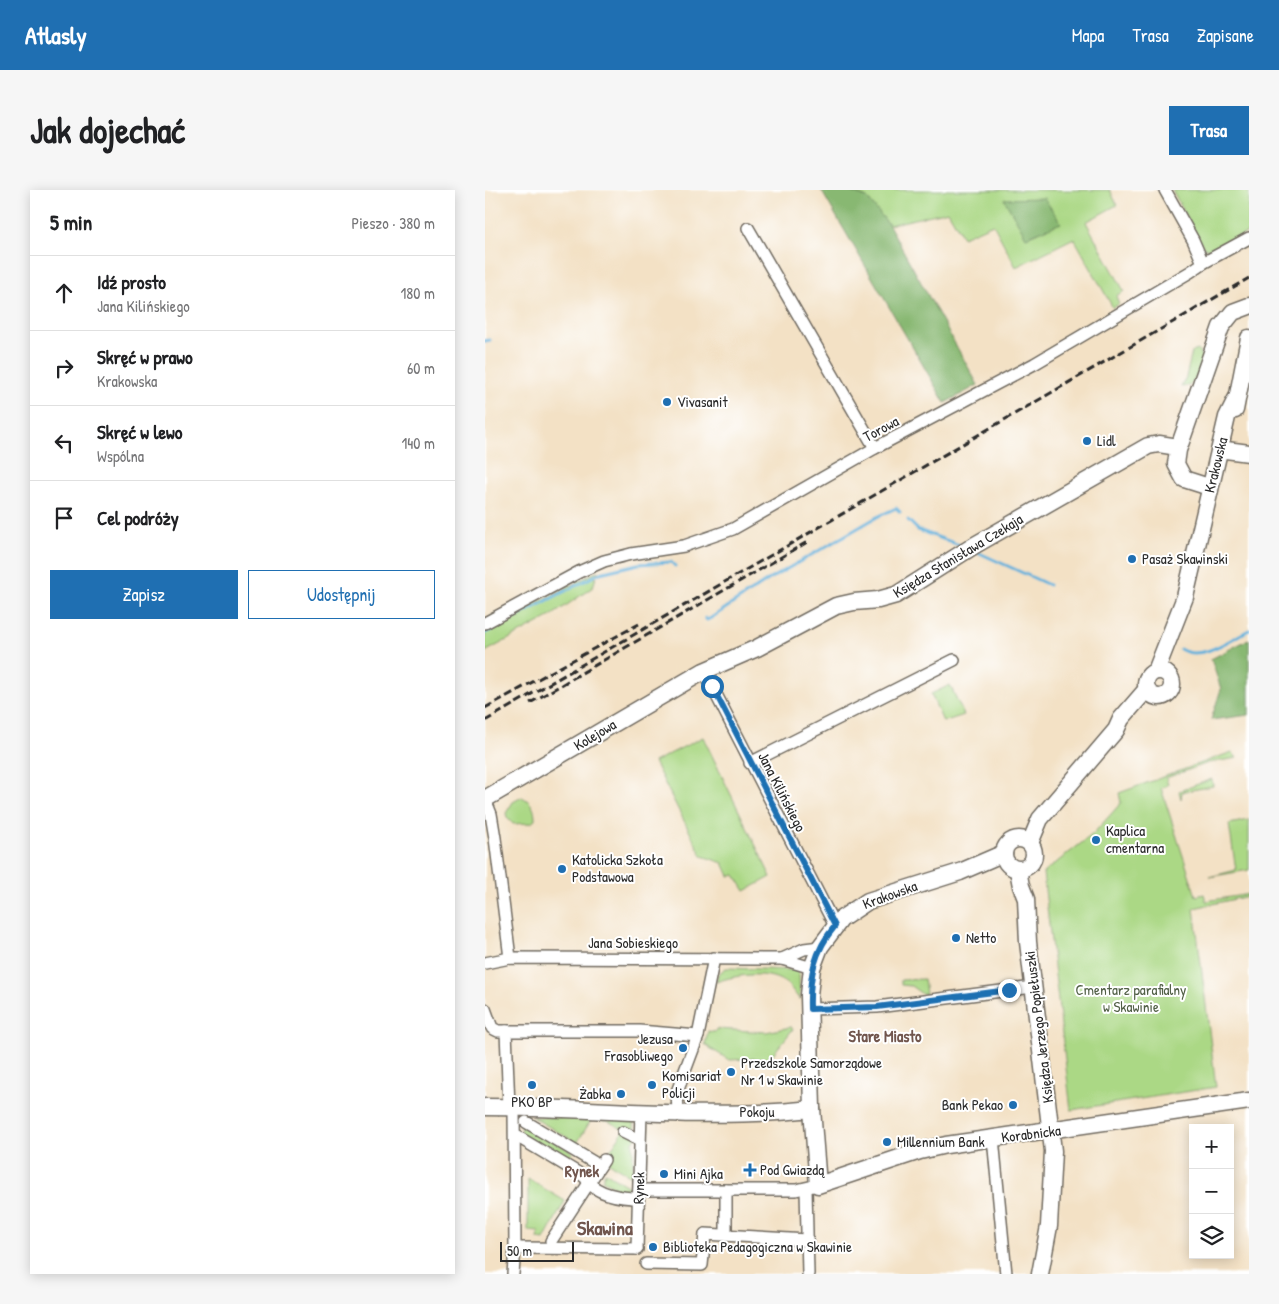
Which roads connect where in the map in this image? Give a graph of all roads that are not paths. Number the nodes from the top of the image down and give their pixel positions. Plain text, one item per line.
1 (1165, 190) edge
2 (747, 228) dead end
3 (1249, 238) edge
4 (1203, 263) junction
5 (1249, 306) edge
6 (1249, 338) edge
7 (1236, 398) junction
8 (1178, 447) junction
9 (875, 448) junction
10 (1226, 450) junction
11 (1249, 453) edge
12 (1209, 487) junction
13 (1202, 532) junction
14 (485, 623) edge
15 (954, 660) dead end
16 (704, 671) junction
17 (1161, 672) junction
18 (1150, 693) junction
19 (750, 763) junction
20 (485, 799) edge
21 (1025, 841) junction
22 (1014, 863) junction
23 (835, 926) junction
24 (820, 947) junction
25 (510, 958) junction
26 (714, 958) junction
27 (782, 959) junction
28 (485, 963) edge
29 (812, 968) junction
30 (1033, 987) junction
31 (485, 1009) edge
32 (810, 1009) junction
33 (487, 1022) edge
34 (506, 1031) junction
35 (698, 1036) junction
36 (1249, 1101) edge
37 (485, 1107) edge
38 (511, 1108) junction
39 (812, 1108) junction
40 (641, 1112) junction
41 (678, 1112) junction
42 (526, 1122) dead end
43 (623, 1132) dead end
44 (1051, 1132) junction
45 (518, 1138) dead end
46 (635, 1138) dead end
47 (993, 1138) junction
48 (589, 1183) junction
49 (812, 1187) junction
50 (726, 1190) junction
51 (636, 1194) junction
52 (725, 1235) junction
53 (807, 1240) junction
54 (551, 1241) dead end
55 (515, 1248) junction
56 (637, 1249) junction
57 (646, 1269) edge
58 (513, 1274) edge
59 (808, 1274) edge
60 (1006, 1274) edge
61 (1040, 1274) edge

1 - 4 street
2 - 9 street
3 - 4 street, Torowa
4 - 9 street, Torowa
5 - 8 street
6 - 7 street, Krakowska
7 - 10 street, Krakowska
7 - 12 street, Krakowska
8 - 12 street
8 - 16 street, Księdza Stanisława Czekaja
9 - 14 street, Torowa
10 - 11 street
10 - 13 street, Krakowska
12 - 13 street, Krakowska
13 - 17 street, Krakowska
15 - 19 street
16 - 19 street, Jana Kilińskiego
16 - 20 street, Kolejowa
17 - 18 street
17 - 18 street
18 - 21 street
19 - 23 street, Jana Kilińskiego
20 - 25 street
21 - 22 street, Krakowska
21 - 22 street, Księdza Jerzego Popiełuszki
22 - 23 street, Krakowska
22 - 30 street, Księdza Jerzego Popiełuszki
23 - 24 street, Krakowska
24 - 27 street, Jana Sobieskiego
24 - 29 street, Krakowska
25 - 26 street, Jana Sobieskiego
25 - 28 street, Jana Sobieskiego
26 - 27 street, Jana Sobieskiego
26 - 35 street
27 - 29 street, Jana Sobieskiego
29 - 32 street, Krakowska
30 - 32 street
30 - 44 street, Księdza Jerzego Popiełuszki
31 - 33 street
32 - 39 street, Krakowska
33 - 34 street
34 - 35 street
34 - 38 street
35 - 41 street
36 - 44 street, Korabnicka
37 - 38 street
38 - 40 street
38 - 55 street
39 - 41 street, Pokoju
39 - 49 street, Krakowska
40 - 41 street, Pokoju
40 - 51 street, Rynek
42 - 48 street
43 - 46 street
44 - 47 street, Korabnicka
44 - 61 street, Księdza Jerzego Popiełuszki
45 - 48 street, Rynek
47 - 49 street, Korabnicka
47 - 60 street
48 - 51 street, Rynek
48 - 54 street
49 - 50 street
49 - 53 street
50 - 51 street
50 - 52 street
51 - 56 street, Rynek
52 - 53 street
52 - 57 street
53 - 59 street
55 - 56 street
55 - 58 street
56 - 57 street

